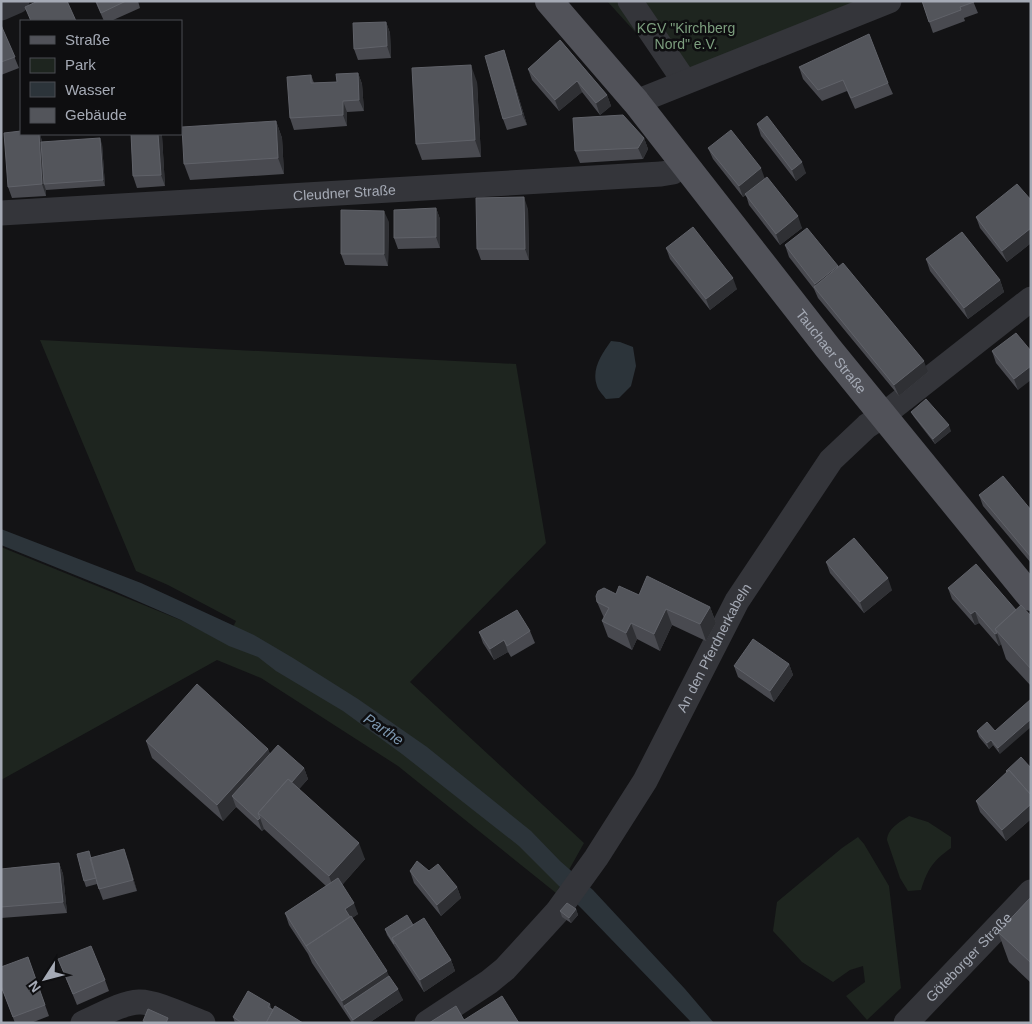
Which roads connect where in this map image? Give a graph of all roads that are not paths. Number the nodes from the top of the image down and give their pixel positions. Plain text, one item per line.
1 (17, 1) edge
2 (549, 1) edge
3 (630, 1) edge
4 (889, 1) edge
5 (1, 8) edge
6 (685, 82) junction
7 (636, 102) junction
8 (685, 163) junction
9 (1, 214) edge
10 (1031, 299) edge
11 (882, 416) junction
12 (1031, 597) edge
13 (1031, 892) edge
14 (83, 1023) edge
15 (203, 1023) edge
16 (427, 1023) edge
17 (906, 1023) edge

1 - 5 street
2 - 7 main road, Tauchaer Straße
3 - 6 street
4 - 6 street
6 - 7 street
7 - 8 main road, Tauchaer Straße
8 - 9 street, Cleudner Straße
8 - 11 main road, Tauchaer Straße
10 - 11 street, An den Pferdnerkabeln
11 - 12 main road, Tauchaer Straße
11 - 16 street, An den Pferdnerkabeln
13 - 17 street, Göteborger Straße
14 - 15 street

